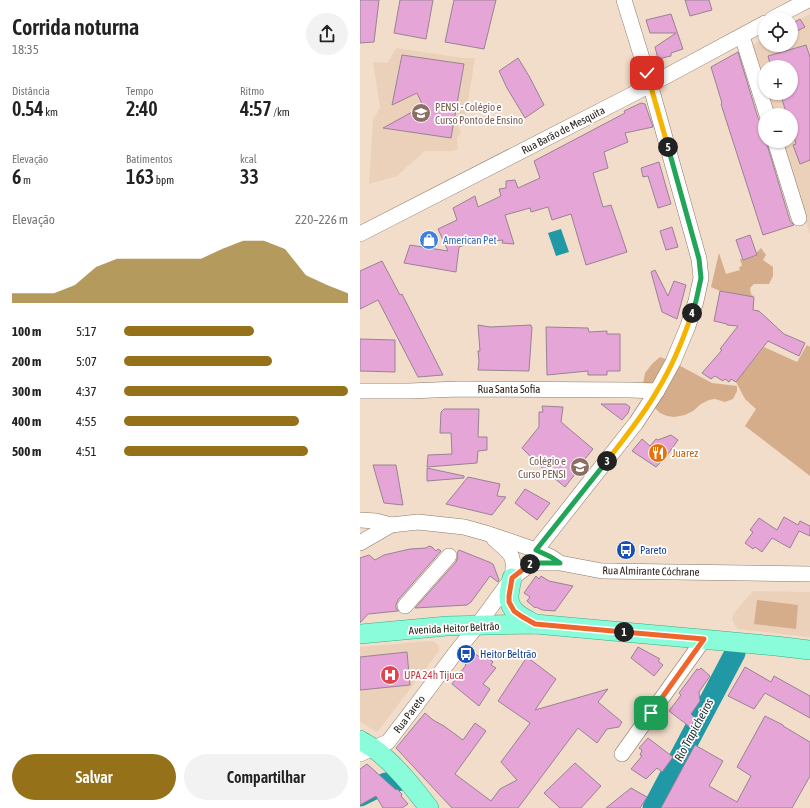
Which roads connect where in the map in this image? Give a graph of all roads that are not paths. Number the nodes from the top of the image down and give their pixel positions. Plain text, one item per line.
1 (624, 0) edge
2 (808, 0) edge
3 (785, 12) edge
4 (758, 27) edge
5 (742, 36) junction
6 (650, 84) junction
7 (765, 108) edge
8 (777, 148) edge
9 (799, 218) dead end
10 (360, 234) edge
11 (360, 391) edge
12 (657, 392) junction
13 (360, 520) edge
14 (390, 525) junction
15 (489, 534) junction
16 (360, 543) edge
17 (536, 550) junction
18 (449, 556) dead end
19 (560, 563) junction
20 (810, 574) edge
21 (512, 578) junction
22 (405, 606) dead end
23 (535, 624) junction
24 (477, 626) junction
25 (360, 634) edge
26 (704, 639) junction
27 (810, 650) edge
28 (365, 748) edge
29 (622, 754) dead end
30 (429, 808) edge

1 - 6 street
2 - 3 street
4 - 5 street, Rua Barão de Mesquita
5 - 6 street, Rua Barão de Mesquita
5 - 7 street
6 - 10 street, Rua Barão de Mesquita
6 - 12 street
8 - 9 street
11 - 12 street, Rua Santa Sofia
12 - 17 street
13 - 14 street
14 - 15 street, Rua Almirante Cóchrane
14 - 16 street, Rua Almirante Cóchrane
15 - 17 street, Rua Almirante Cóchrane
15 - 21 street
17 - 19 street, Rua Almirante Cóchrane
18 - 22 street
19 - 20 street, Rua Almirante Cóchrane
19 - 21 street, Rua Pareto
21 - 23 main road
21 - 24 street, Rua Pareto
23 - 24 main road, Avenida Heitor Beltrão
23 - 26 main road, Avenida Heitor Beltrão
24 - 25 main road, Avenida Heitor Beltrão
24 - 28 street, Rua Pareto
26 - 27 main road, Avenida Heitor Beltrão
26 - 29 street
28 - 30 main road

